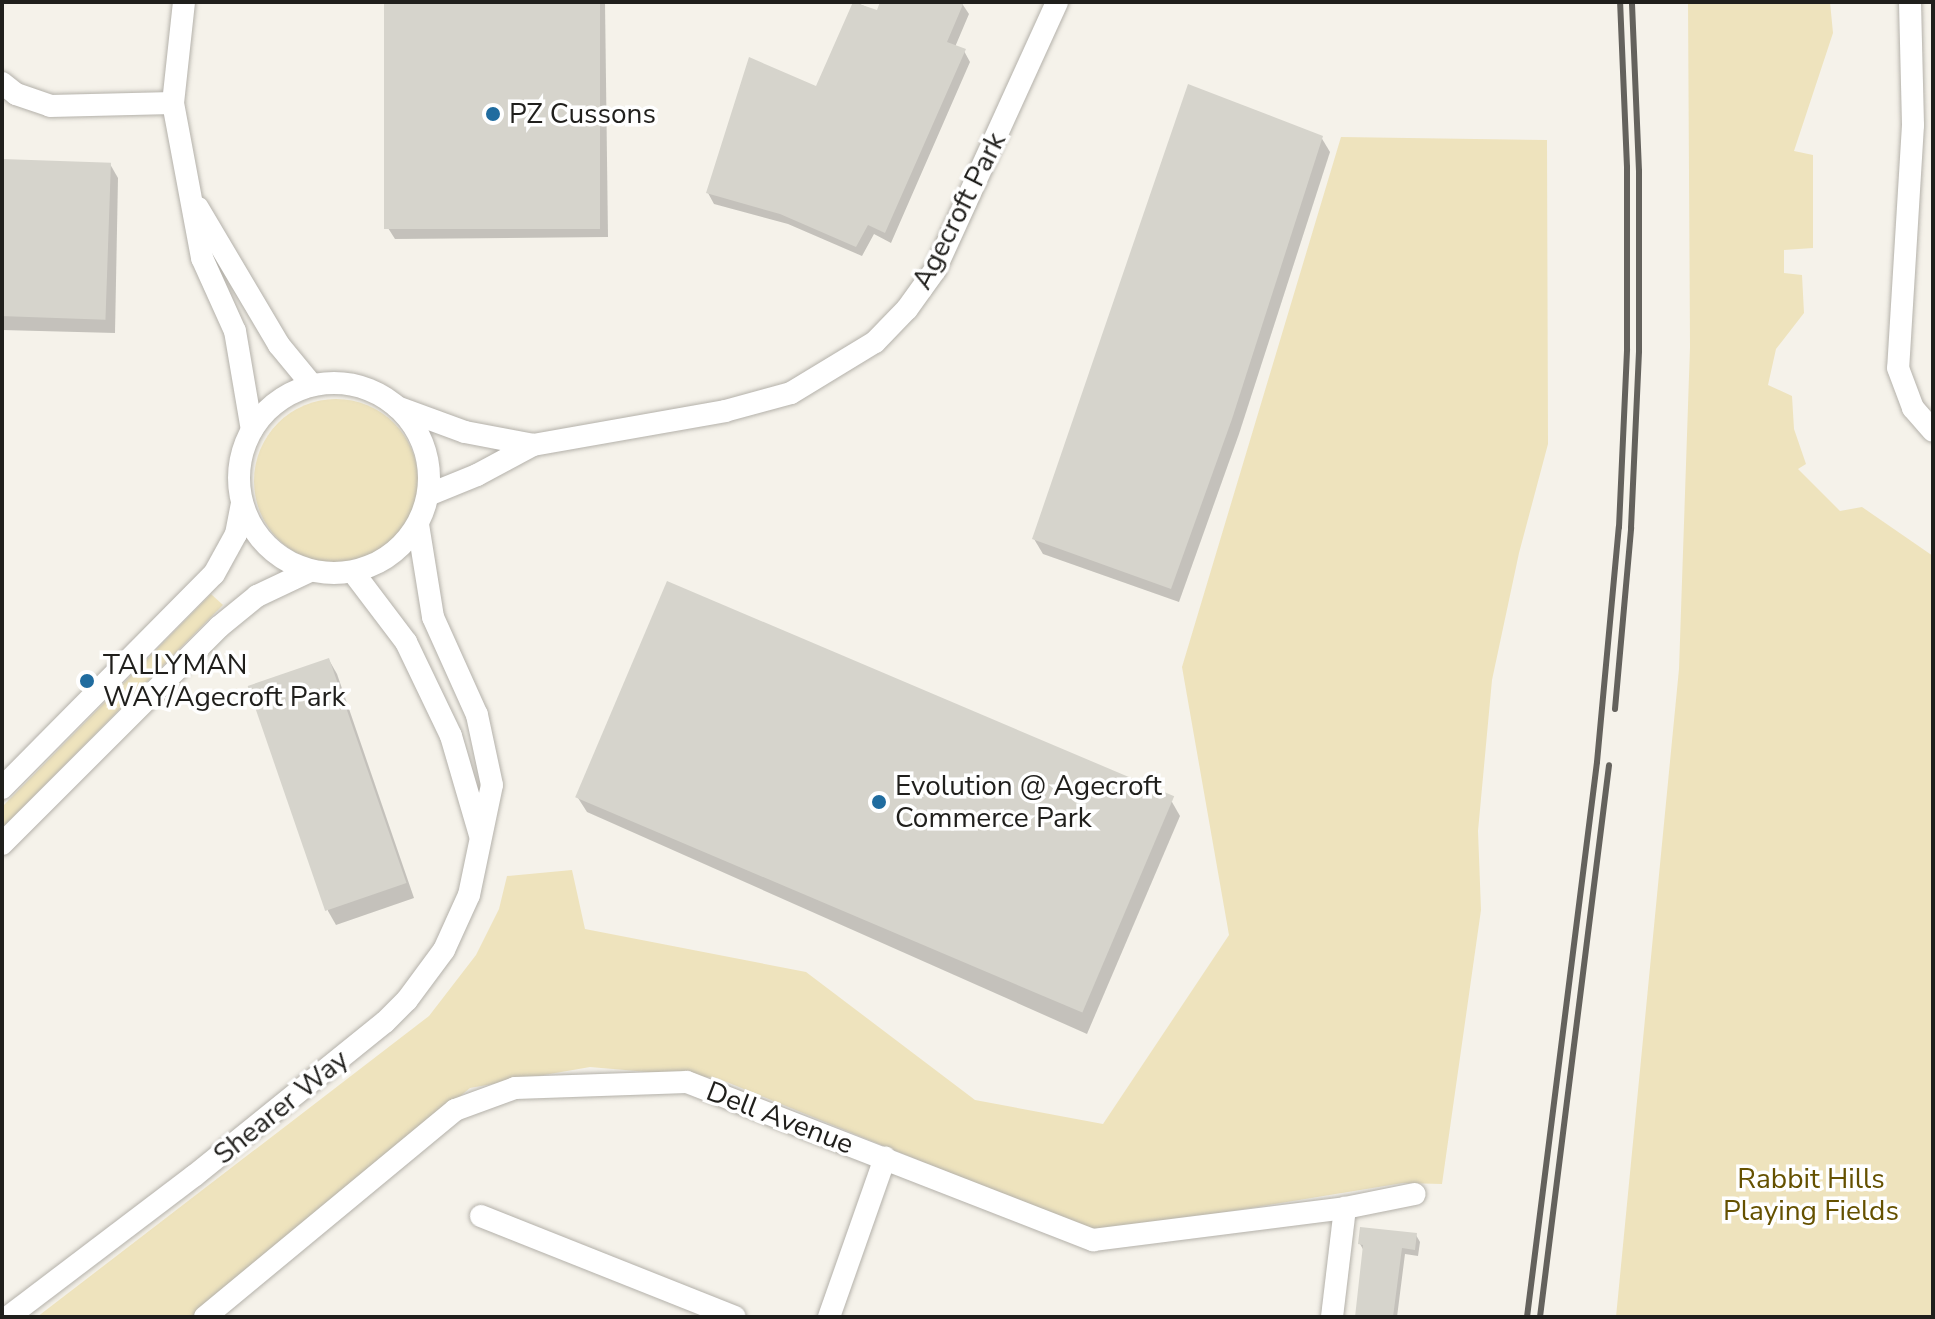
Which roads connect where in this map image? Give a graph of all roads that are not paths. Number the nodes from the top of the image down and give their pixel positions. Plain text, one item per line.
1 (184, 2) edge
2 (1057, 2) edge
3 (1910, 2) edge
4 (2, 83) edge
5 (173, 103) junction
6 (189, 194) junction
7 (312, 385) junction
8 (397, 407) junction
9 (252, 430) junction
10 (1933, 431) edge
11 (533, 445) junction
12 (428, 495) junction
13 (242, 504) junction
14 (418, 524) junction
15 (310, 571) junction
16 (353, 572) junction
17 (2, 788) edge
18 (482, 840) junction
19 (2, 844) edge
20 (885, 1158) junction
21 (1415, 1194) dead end
22 (1345, 1208) junction
23 (481, 1216) dead end
24 (8, 1317) edge
25 (205, 1317) edge
26 (735, 1317) edge
27 (829, 1317) edge
28 (1332, 1317) edge

1 - 5 street
2 - 11 street, Agecroft Park
3 - 10 street
4 - 5 street
5 - 6 street
6 - 7 street
6 - 9 street
7 - 8 street
7 - 9 street
8 - 11 street
8 - 12 street
9 - 13 street
11 - 12 street
12 - 14 street
13 - 15 street
13 - 17 street
14 - 16 street
14 - 18 street, Shearer Way
15 - 16 street
15 - 19 street
16 - 18 street
18 - 24 street, Shearer Way
20 - 22 street, Dell Avenue
20 - 25 street, Dell Avenue
20 - 27 street
21 - 22 street, Dell Avenue
22 - 28 street
23 - 26 street

